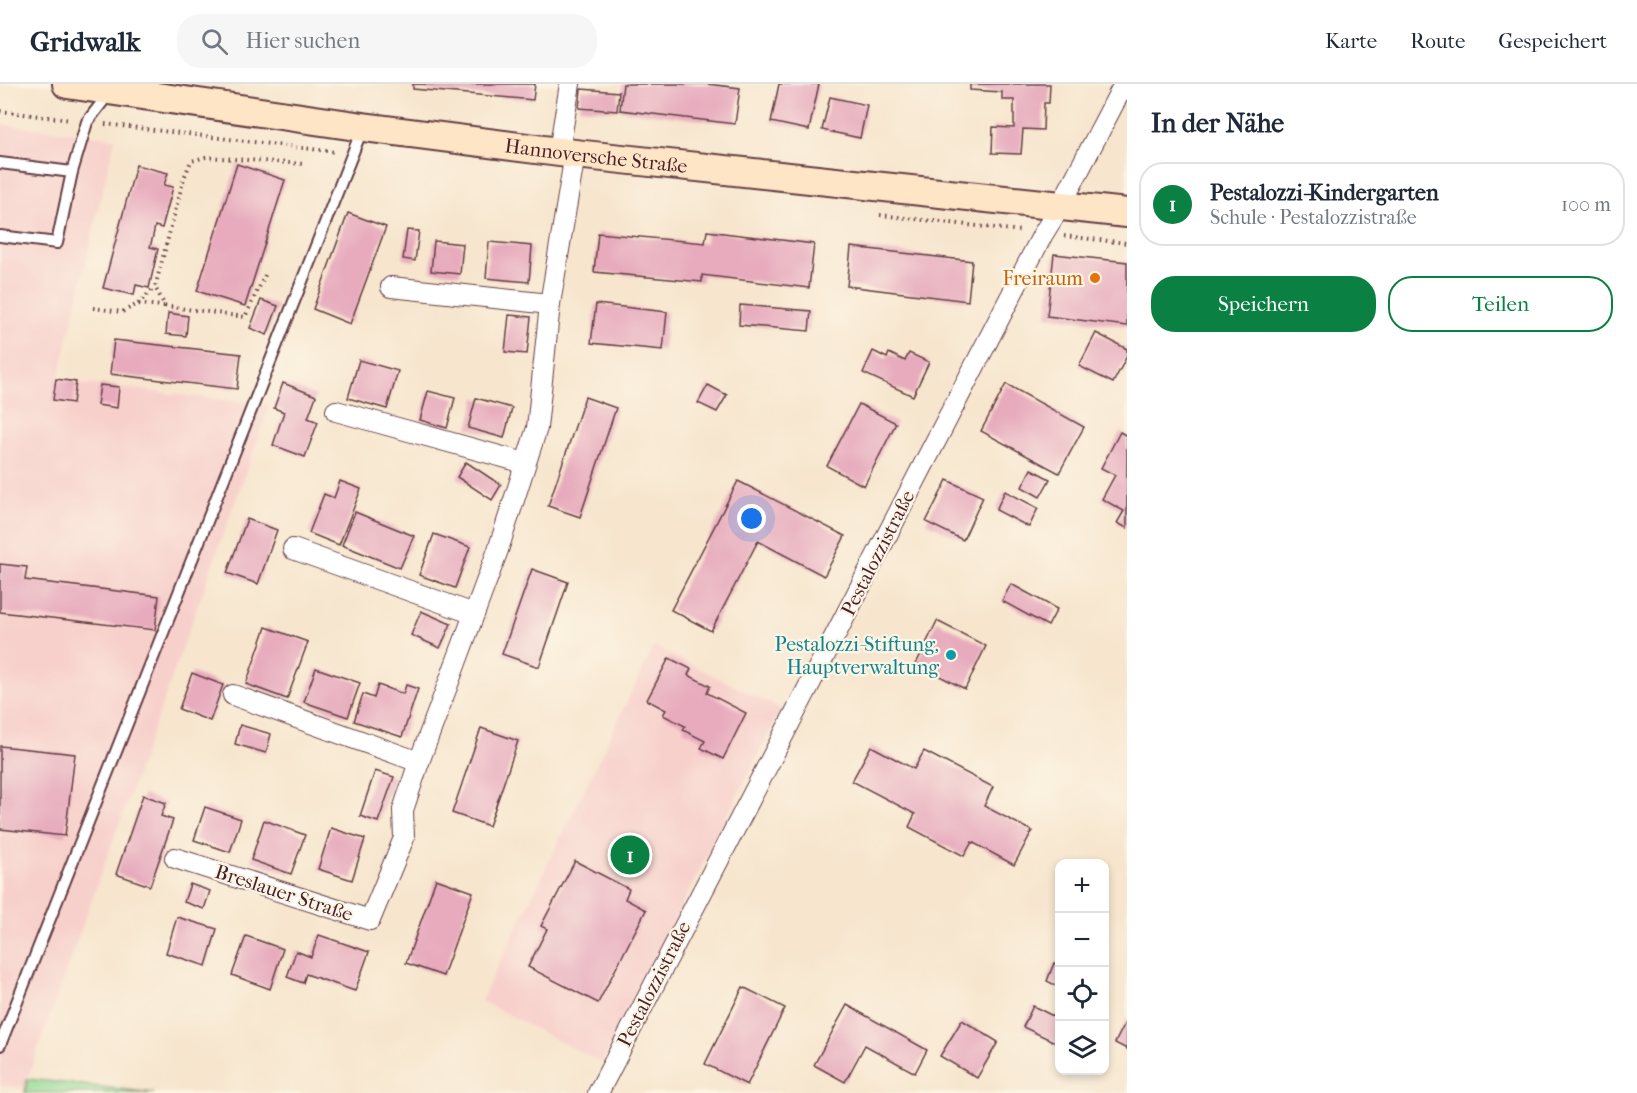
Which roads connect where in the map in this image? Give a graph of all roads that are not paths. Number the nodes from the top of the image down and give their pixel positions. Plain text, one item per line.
1 (67, 84) edge
2 (570, 84) edge
3 (1124, 84) edge
4 (112, 90) junction
5 (363, 127) junction
6 (567, 153) junction
7 (0, 163) edge
8 (72, 172) junction
9 (1061, 205) junction
10 (1127, 213) edge
11 (0, 236) edge
12 (391, 287) dead end
13 (550, 304) junction
14 (336, 411) dead end
15 (525, 463) junction
16 (293, 549) dead end
17 (474, 614) junction
18 (232, 695) dead end
19 (419, 762) junction
20 (175, 858) dead end
21 (0, 1045) edge
22 (598, 1093) edge

1 - 4 main road, Hannoversche Straße
2 - 6 street, Breslauer Straße
3 - 9 street, Pestalozzistraße
4 - 5 main road, Hannoversche Straße
4 - 8 lane
5 - 6 main road, Hannoversche Straße
5 - 21 lane
6 - 9 main road, Hannoversche Straße
6 - 13 street, Breslauer Straße
7 - 8 lane
8 - 11 lane
9 - 10 main road, Hannoversche Straße
9 - 22 street, Pestalozzistraße
12 - 13 street
13 - 15 street, Breslauer Straße
14 - 15 street
15 - 17 street, Breslauer Straße
16 - 17 street
17 - 19 street, Breslauer Straße
18 - 19 street
19 - 20 street, Breslauer Straße

